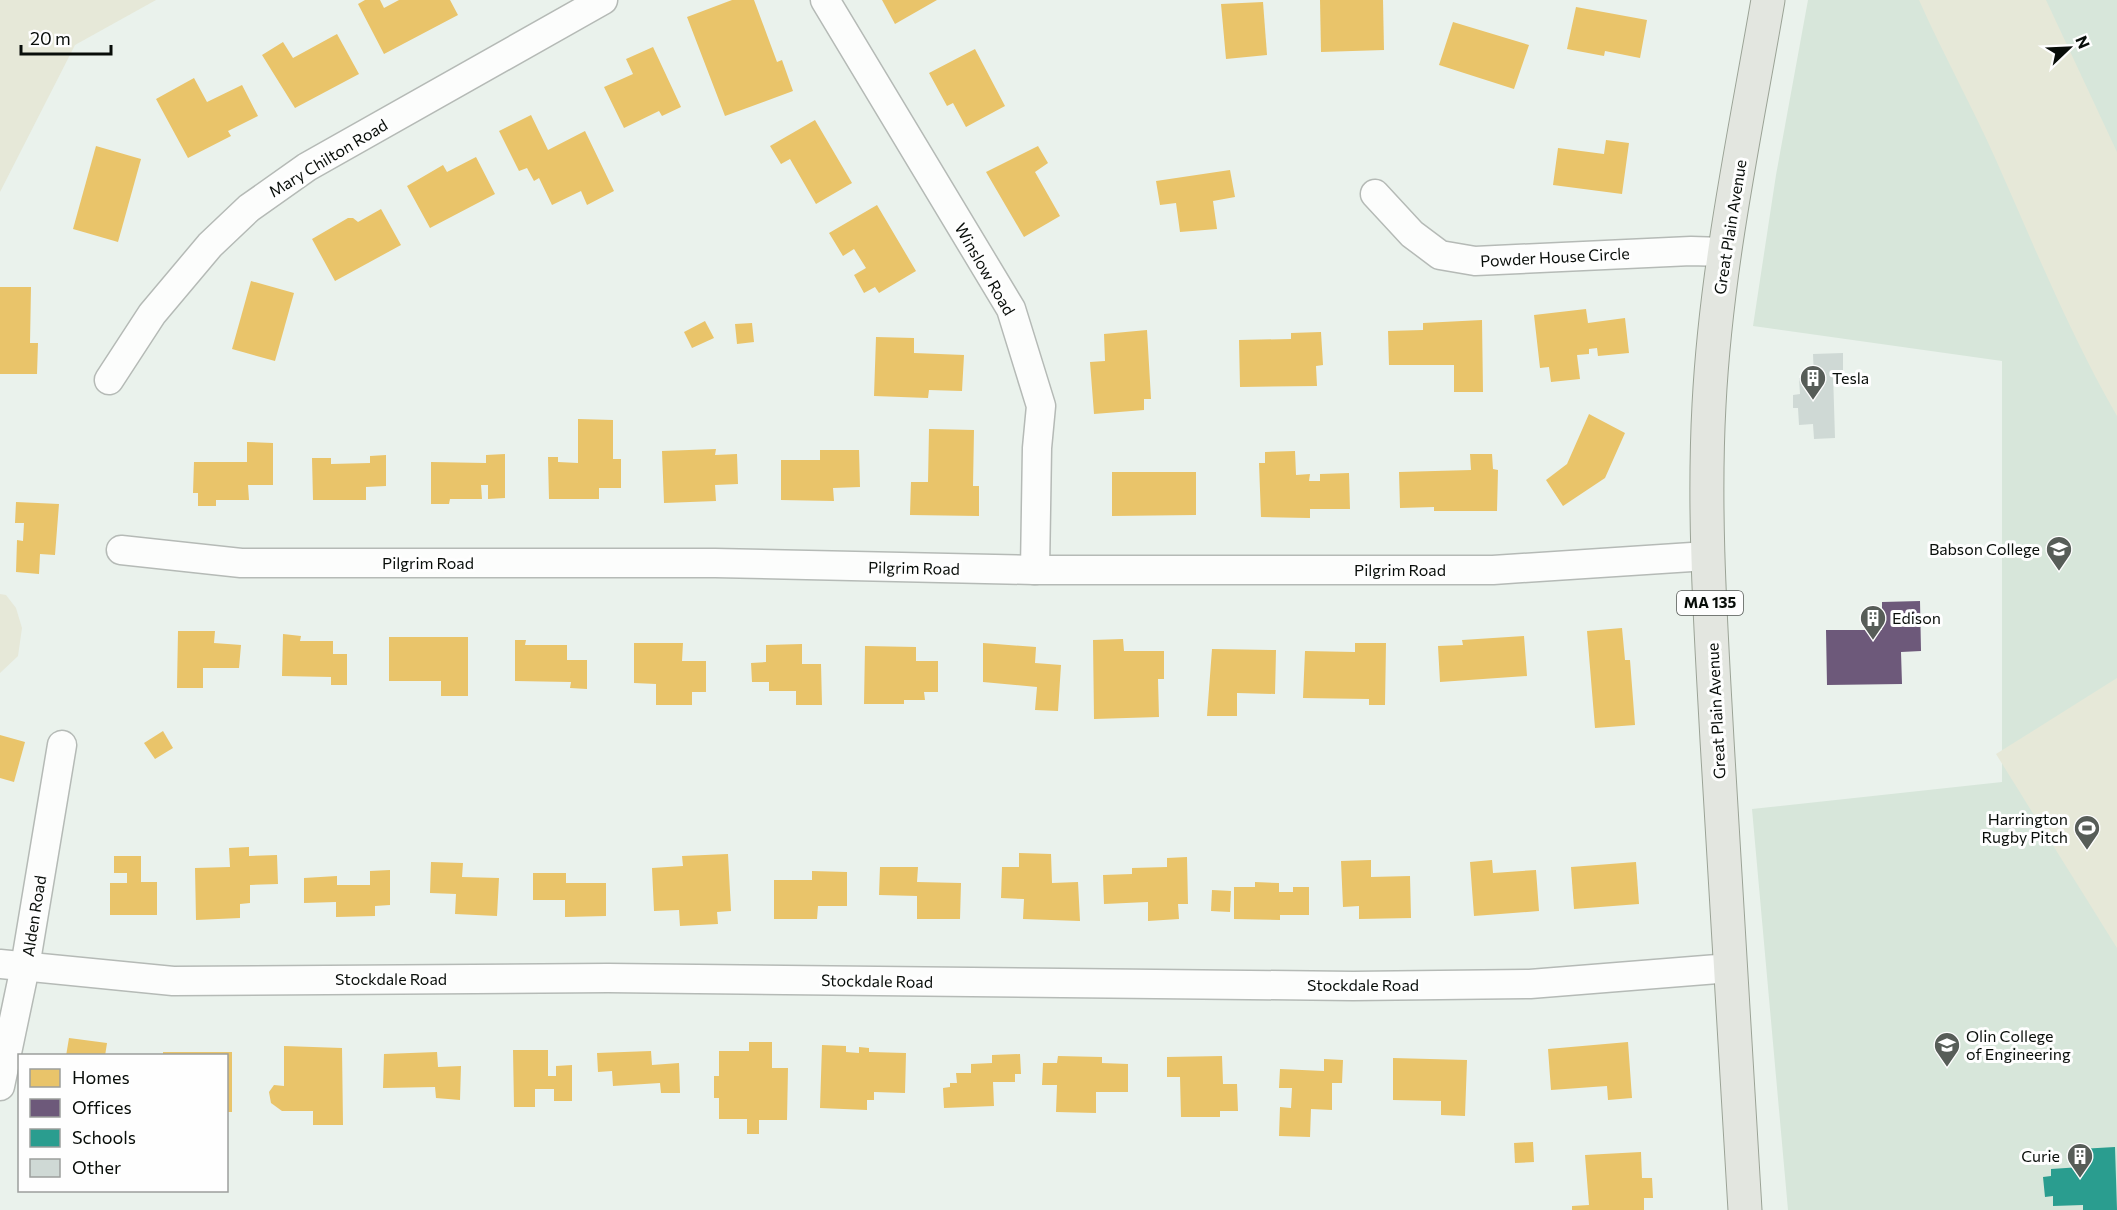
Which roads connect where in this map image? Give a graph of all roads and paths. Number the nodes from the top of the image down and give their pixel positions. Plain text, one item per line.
1 (603, 0) edge
2 (825, 0) edge
3 (1768, 0) edge
4 (1375, 194) dead end
5 (1724, 252) junction
6 (109, 381) dead end
7 (121, 550) dead end
8 (1707, 556) junction
9 (1035, 570) junction
10 (62, 745) dead end
11 (13, 965) edge
12 (1730, 968) junction
13 (0, 1086) edge
14 (1745, 1210) edge

1 - 6 street, Mary Chilton Road
2 - 9 street, Winslow Road
3 - 5 main road, Great Plain Avenue / MA 135
4 - 5 street, Powder House Circle
5 - 8 main road, Great Plain Avenue / MA 135
7 - 9 street, Pilgrim Road
8 - 9 street, Pilgrim Road
8 - 12 main road, Great Plain Avenue / MA 135
10 - 11 street, Alden Road
11 - 12 street, Stockdale Road
11 - 13 street, Alden Road
12 - 14 main road, Great Plain Avenue / MA 135

